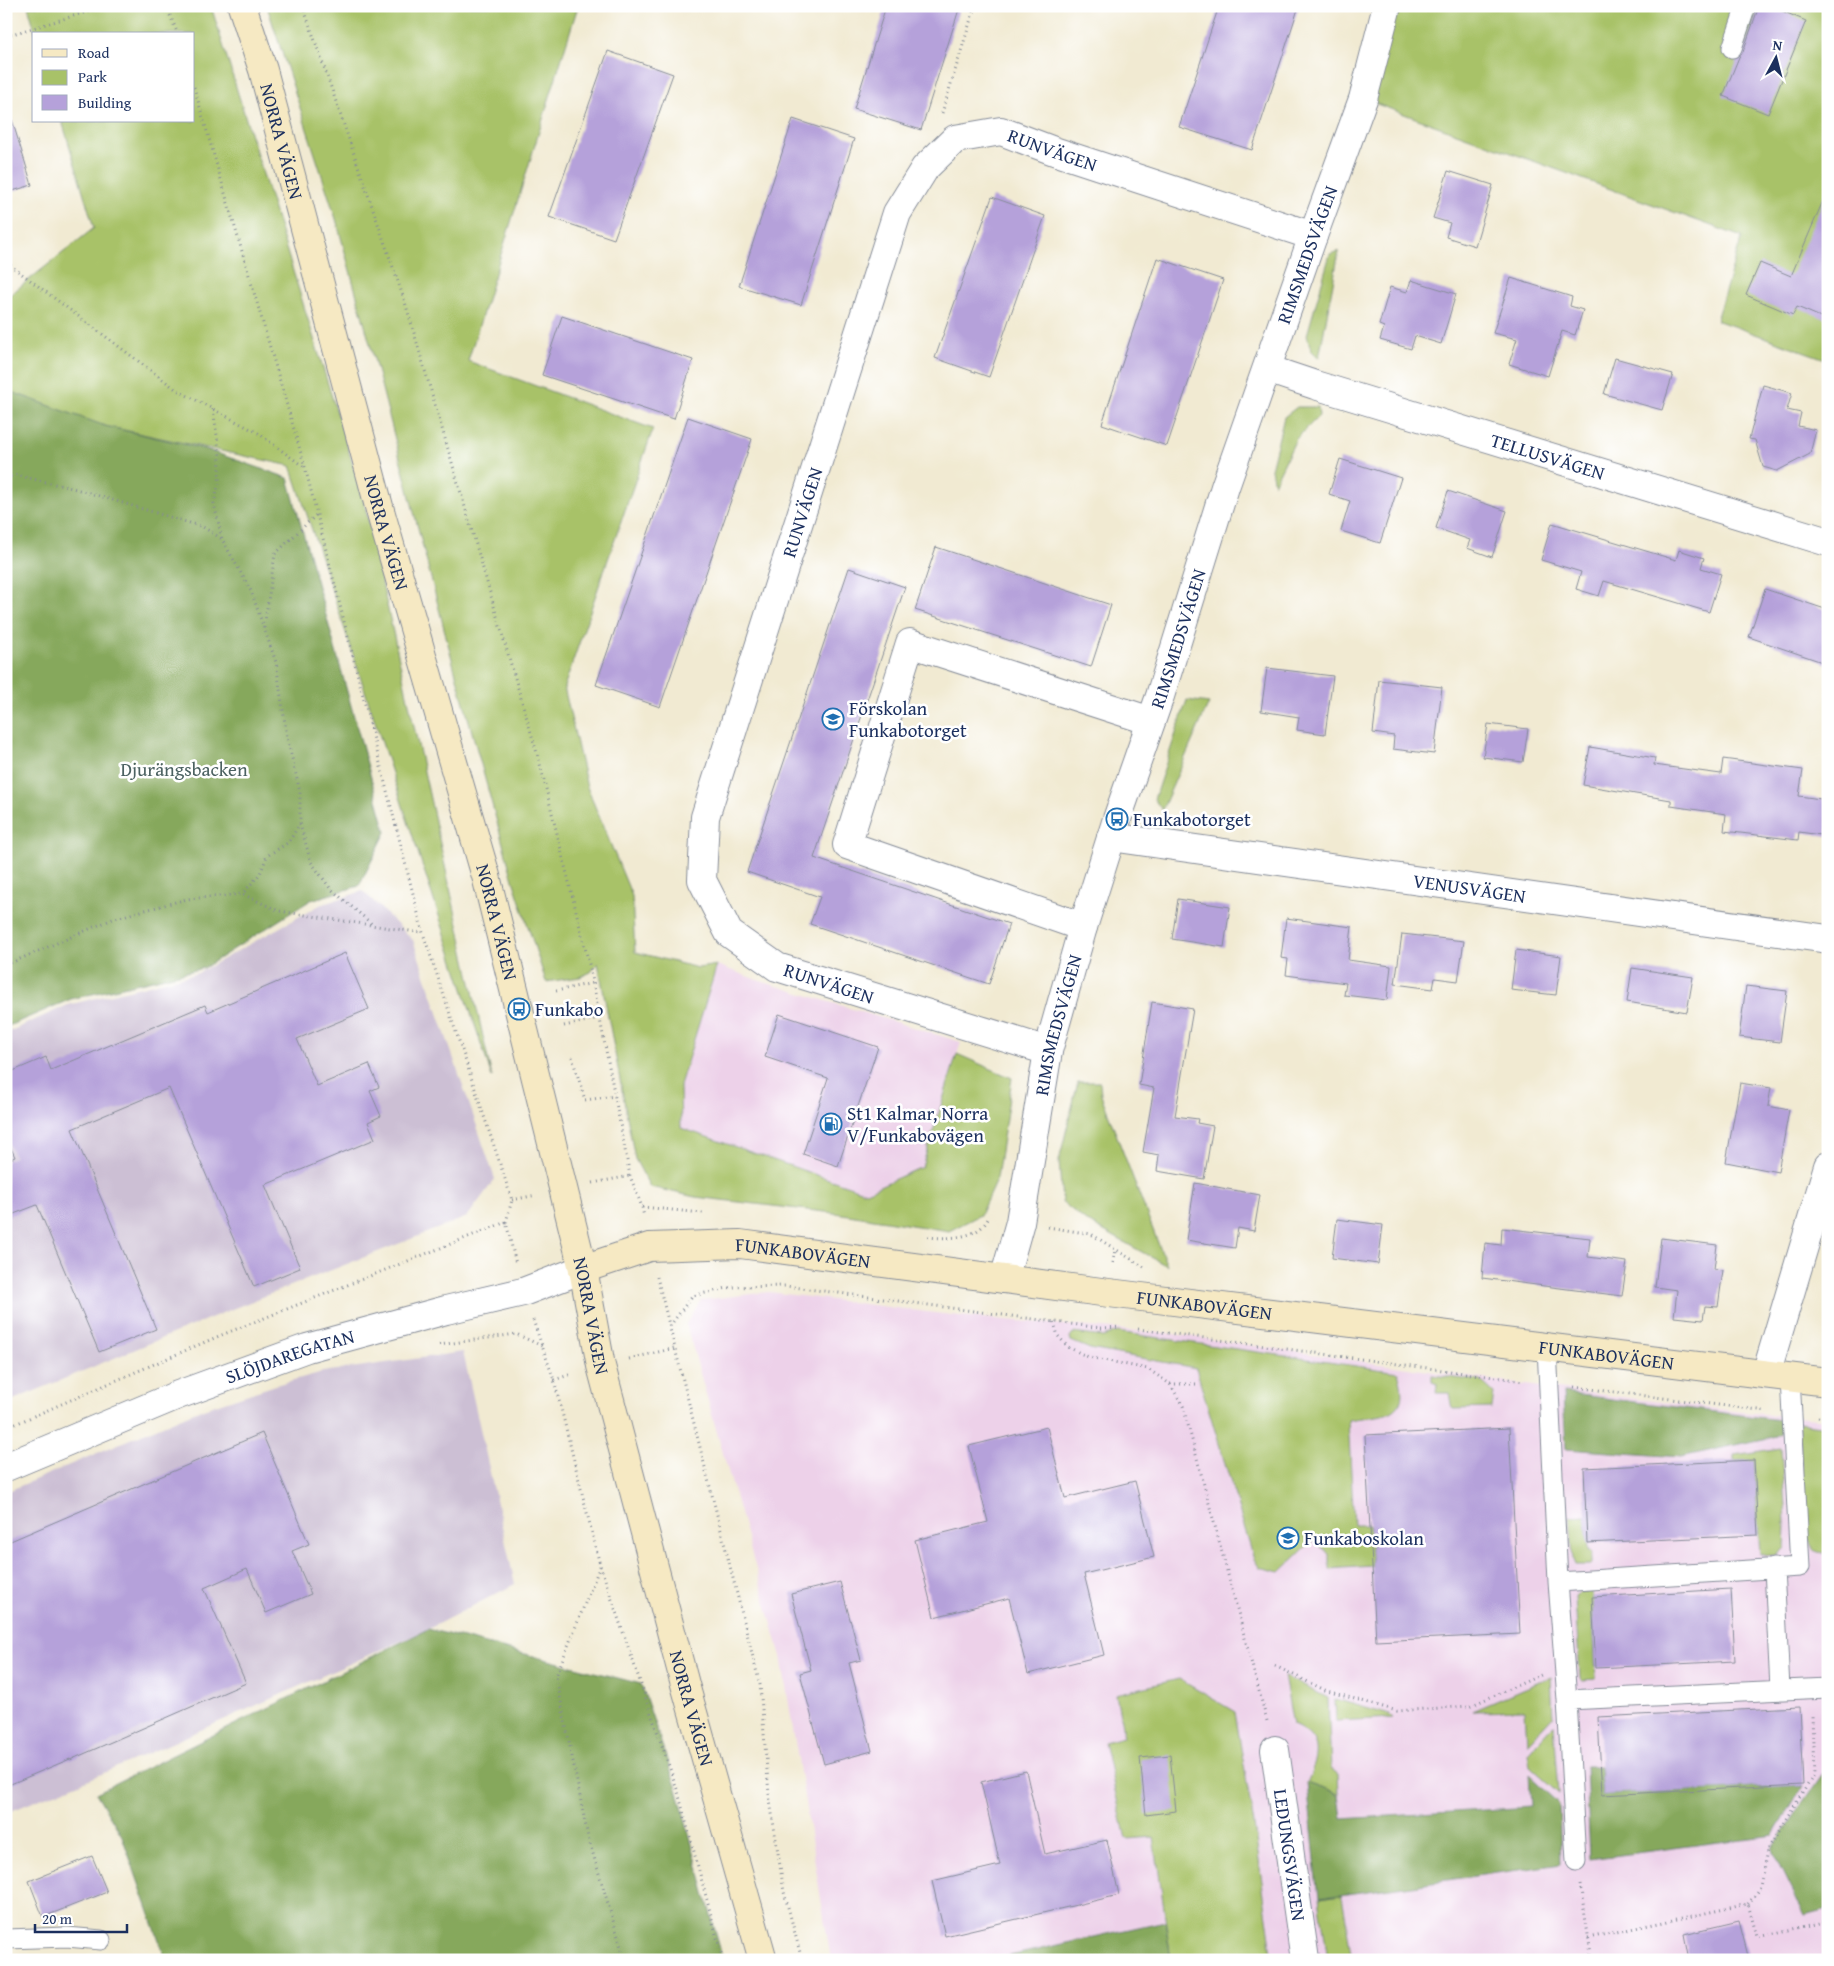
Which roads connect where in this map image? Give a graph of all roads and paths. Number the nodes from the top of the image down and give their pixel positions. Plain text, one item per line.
1 (107, 6) edge
2 (166, 6) edge
3 (242, 6) edge
4 (303, 6) edge
5 (975, 6) edge
6 (1387, 6) edge
7 (1746, 6) edge
8 (177, 32) edge
9 (6, 36) edge
10 (1732, 48) dead end
11 (195, 89) edge
12 (940, 121) dead end
13 (1312, 236) junction
14 (6, 262) edge
15 (1267, 369) junction
16 (213, 409) junction
17 (305, 467) junction
18 (6, 478) edge
19 (317, 514) junction
20 (222, 539) junction
21 (1828, 542) edge
22 (264, 629) junction
23 (1151, 721) junction
24 (300, 823) junction
25 (1111, 837) junction
26 (242, 894) junction
27 (375, 926) junction
28 (1083, 927) junction
29 (422, 933) junction
30 (1828, 939) edge
31 (6, 965) edge
32 (593, 983) junction
33 (556, 991) dead end
34 (600, 1018) junction
35 (564, 1026) dead end
36 (1048, 1051) junction
37 (572, 1058) dead end
38 (615, 1096) junction
39 (1828, 1166) edge
40 (642, 1207) dead end
41 (582, 1270) junction
42 (1004, 1279) junction
43 (1054, 1322) junction
44 (535, 1326) dead end
45 (1126, 1328) dead end
46 (1136, 1329) dead end
47 (438, 1345) dead end
48 (542, 1346) junction
49 (1547, 1347) junction
50 (1778, 1376) junction
51 (1828, 1382) edge
52 (1170, 1384) junction
53 (1197, 1384) dead end
54 (1548, 1384) junction
55 (1792, 1414) junction
56 (1828, 1419) edge
57 (6, 1428) edge
58 (6, 1467) edge
59 (600, 1565) junction
60 (1774, 1568) junction
61 (1558, 1582) junction
62 (1564, 1665) junction
63 (1275, 1666) dead end
64 (1819, 1688) edge
65 (1780, 1689) junction
66 (1567, 1700) junction
67 (1275, 1750) joint
68 (1576, 1861) joint
69 (1748, 1904) junction
70 (1828, 1921) edge
71 (1588, 1938) junction
72 (6, 1939) edge
73 (101, 1940) dead end
74 (625, 1960) edge
75 (723, 1960) edge
76 (764, 1960) edge
77 (802, 1960) edge
78 (1305, 1960) edge
79 (1592, 1960) edge

1 - 9 path
2 - 8 path
3 - 41 main road, NORRA VÄGEN
4 - 32 path
5 - 12 path
6 - 13 street, RIMSMEDSVÄGEN
7 - 10 lane
11 - 17 path
13 - 15 street, RIMSMEDSVÄGEN
13 - 36 street, RUNVÄGEN
14 - 16 path
15 - 21 street, TELLUSVÄGEN
15 - 23 street, RIMSMEDSVÄGEN
16 - 17 path
16 - 20 path
17 - 19 path
18 - 20 path
19 - 22 path
19 - 29 path
20 - 22 path
22 - 24 path
23 - 25 street, RIMSMEDSVÄGEN
23 - 28 street
24 - 26 path
24 - 27 path
25 - 28 street, RIMSMEDSVÄGEN
25 - 30 street, VENUSVÄGEN
26 - 27 path
26 - 31 path
27 - 29 path
28 - 36 street, RIMSMEDSVÄGEN
29 - 57 path
32 - 33 path
32 - 34 path
34 - 35 path
34 - 38 path
36 - 42 street, RIMSMEDSVÄGEN
37 - 38 path
38 - 40 path
39 - 50 street
41 - 42 main road, FUNKABOVÄGEN
41 - 58 street, SLÖJDAREGATAN
41 - 76 main road, NORRA VÄGEN
42 - 49 main road, FUNKABOVÄGEN
43 - 45 path
43 - 52 path
43 - 77 path
44 - 48 path
46 - 54 path
47 - 48 path
48 - 59 path
49 - 50 main road, FUNKABOVÄGEN
49 - 54 lane
50 - 51 main road, FUNKABOVÄGEN
50 - 55 lane
52 - 53 path
52 - 67 path
54 - 55 path
54 - 61 lane
55 - 56 path
55 - 60 lane
59 - 74 path
59 - 75 path
60 - 61 lane
60 - 65 lane
61 - 62 lane
62 - 63 path
62 - 66 lane
64 - 65 lane
64 - 69 path
65 - 66 lane
66 - 68 lane
67 - 78 street, LEDUNGSVÄGEN
68 - 71 path
69 - 70 path
69 - 71 path
71 - 79 path
72 - 73 lane

